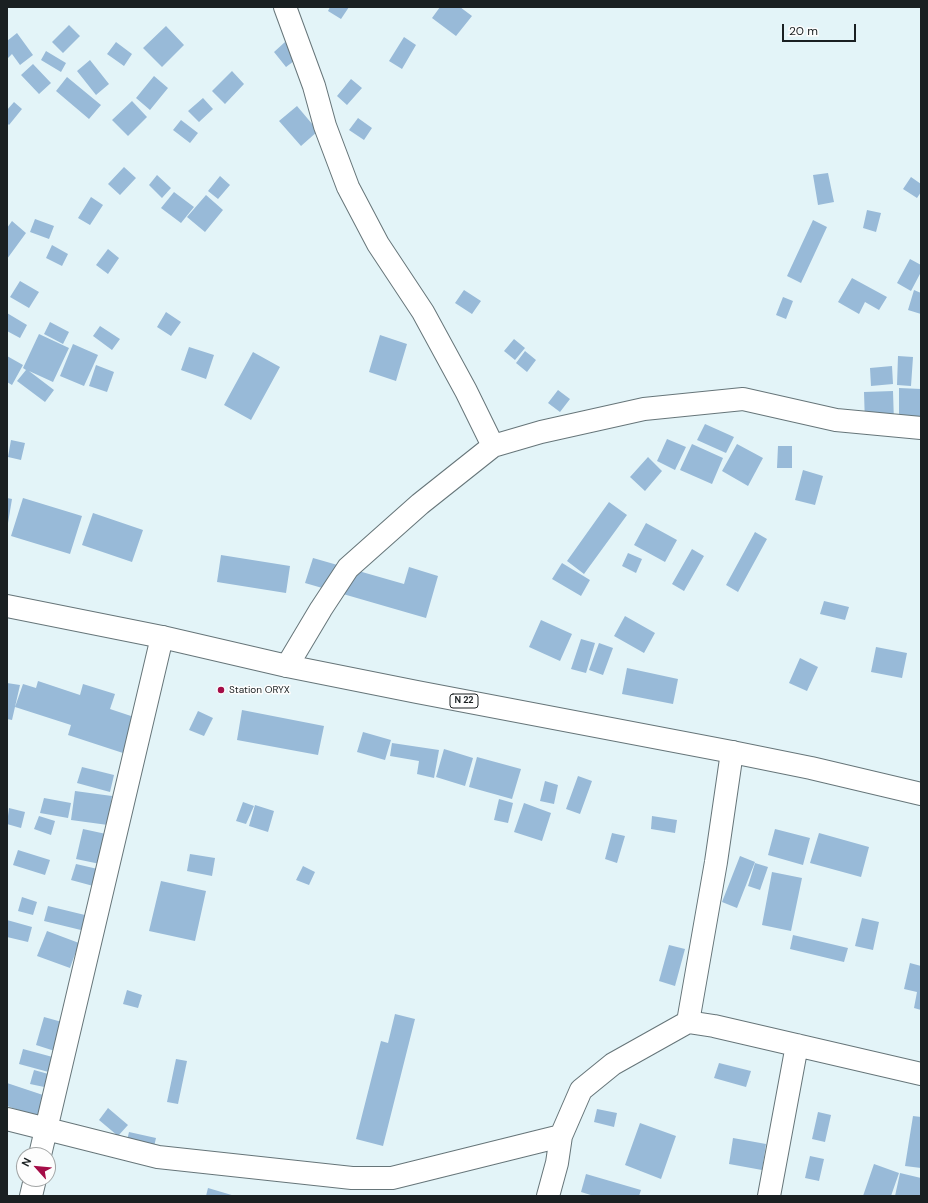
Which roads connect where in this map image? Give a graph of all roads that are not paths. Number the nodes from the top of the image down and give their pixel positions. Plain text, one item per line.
1 (285, 7) edge
2 (921, 428) edge
3 (494, 446) junction
4 (7, 606) edge
5 (162, 637) junction
6 (287, 666) junction
7 (732, 752) junction
8 (921, 794) edge
9 (688, 1022) junction
10 (797, 1045) junction
11 (921, 1074) edge
12 (7, 1119) edge
13 (46, 1130) junction
14 (561, 1136) junction
15 (42, 1147) edge
16 (548, 1196) edge
17 (769, 1196) edge

1 - 3 street
2 - 3 street
3 - 6 street
4 - 5 street, N 22
5 - 6 street, N 22
5 - 13 street
6 - 7 street, N 22
7 - 8 street, N 22
7 - 9 street
9 - 10 street
9 - 14 street
10 - 11 street
10 - 17 street
12 - 13 street
13 - 14 street
13 - 15 street
14 - 16 street

